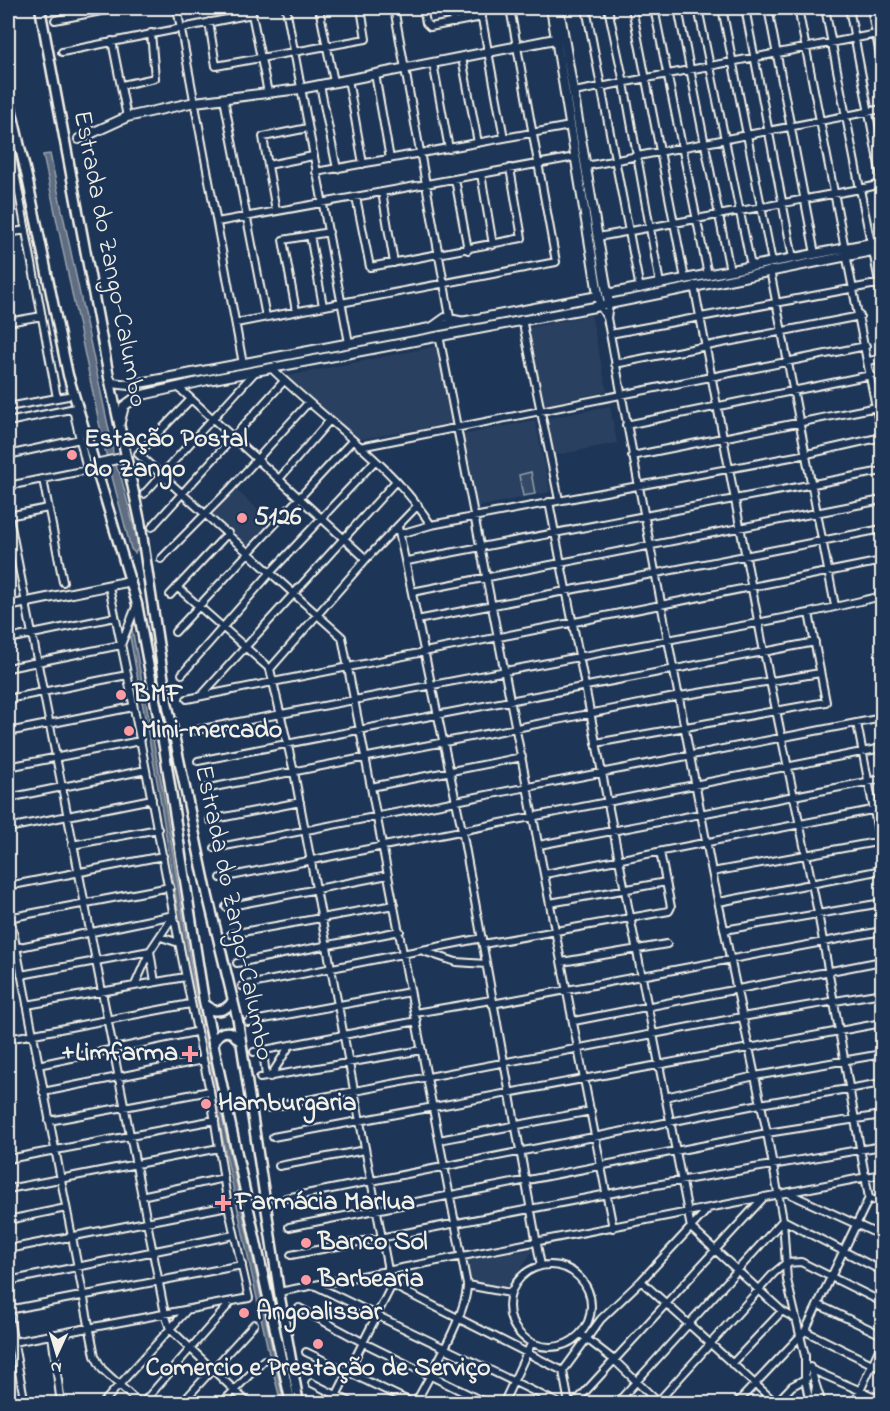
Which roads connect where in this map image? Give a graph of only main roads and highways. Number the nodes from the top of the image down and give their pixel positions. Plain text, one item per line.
1 (40, 8) edge
2 (8, 95) edge
3 (233, 999) junction
4 (204, 1001) junction
5 (242, 1044) junction
6 (213, 1049) junction
7 (291, 1404) edge
8 (299, 1404) edge

1 - 3 main road, Estrada do Zango-Calumbo
2 - 4 main road, Estrada do Zango-Calumbo
3 - 4 main road
3 - 5 main road, Estrada do Zango-Calumbo
4 - 6 main road, Estrada do Zango-Calumbo
5 - 6 main road
5 - 8 main road, Estrada do Zango-Calumbo
6 - 7 main road, Estrada do Zango-Calumbo

